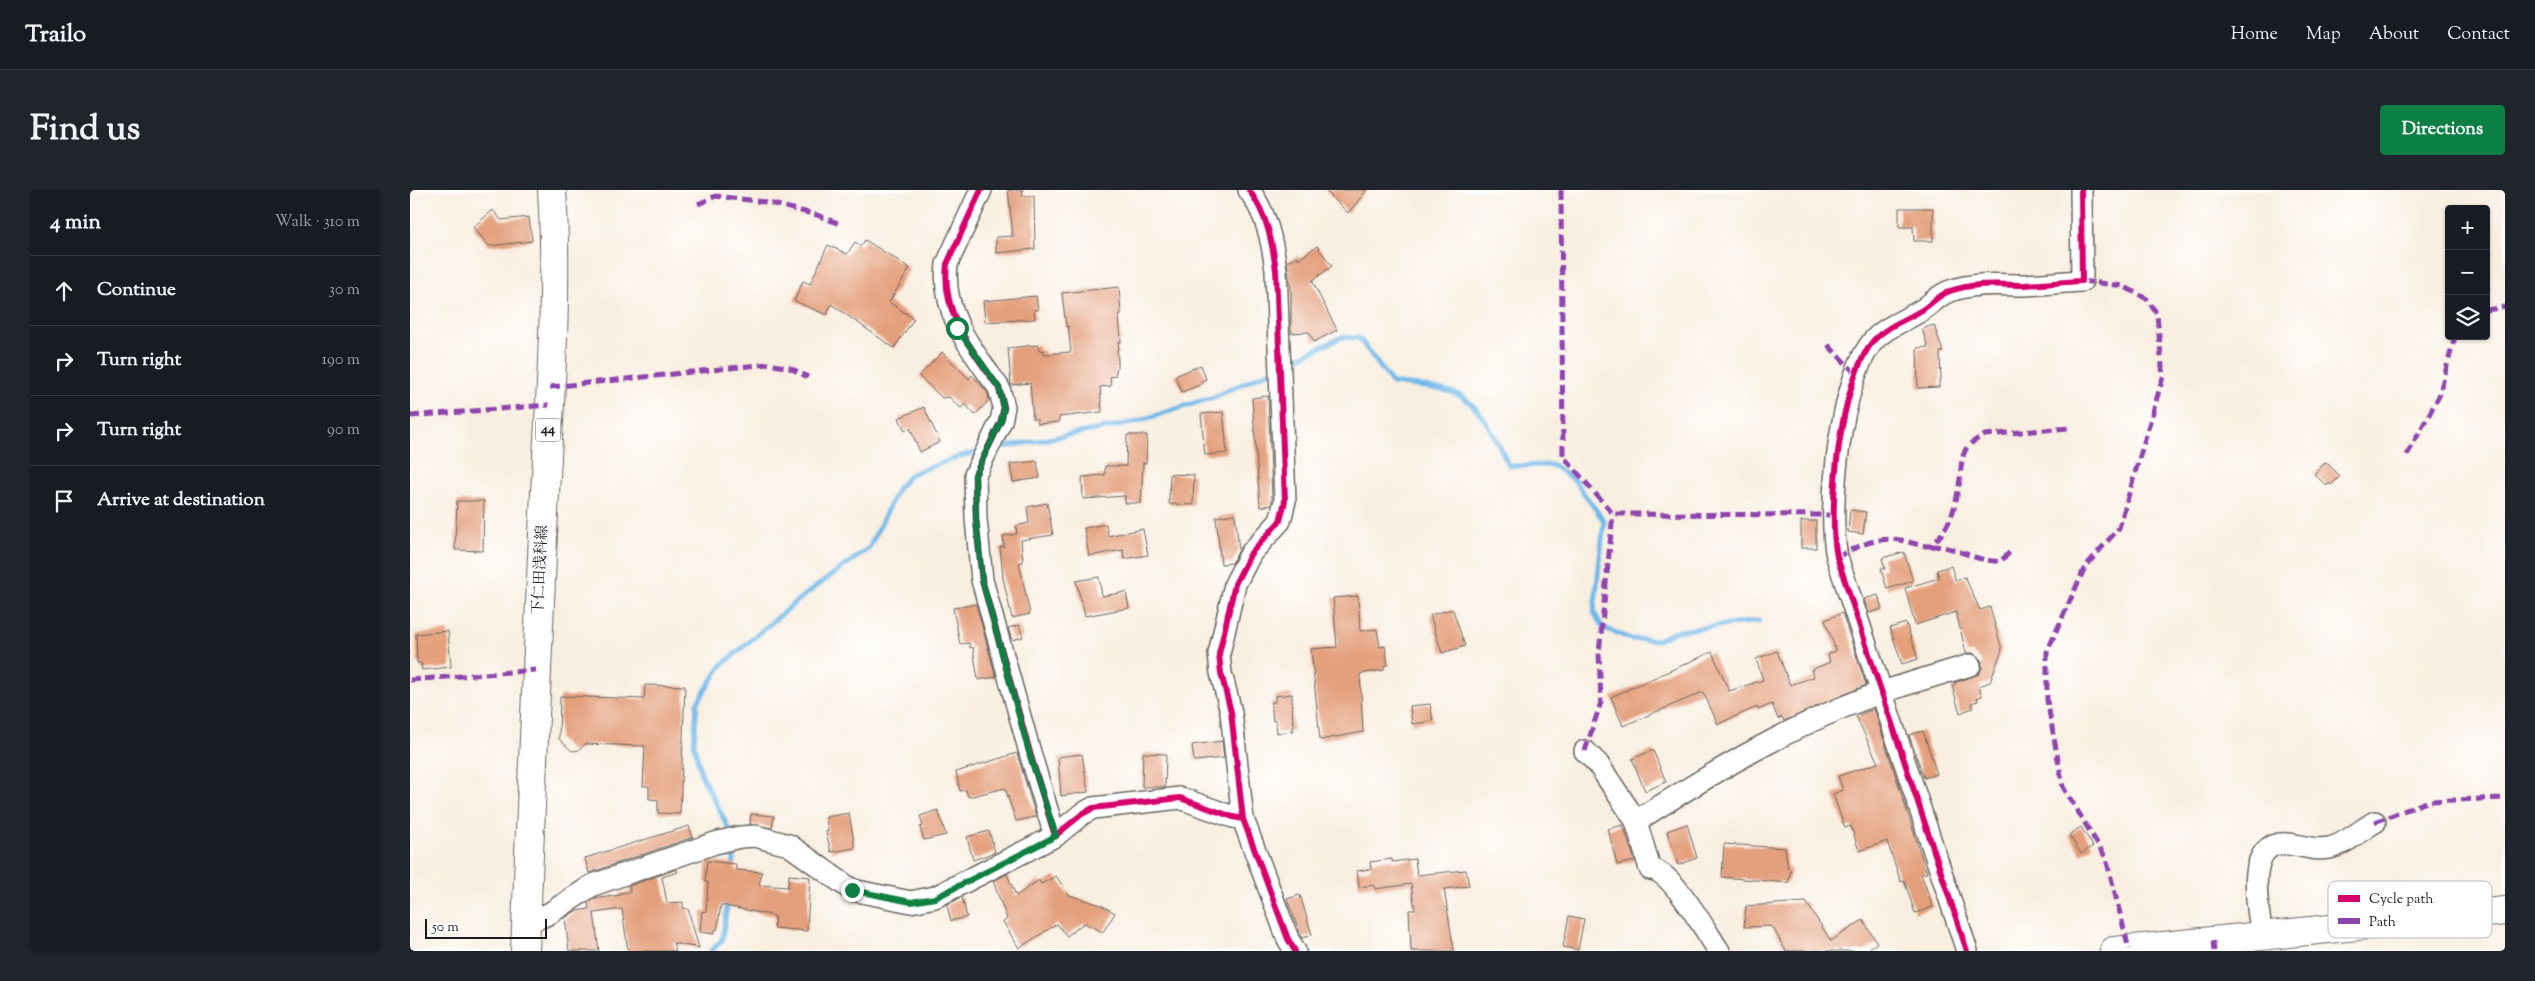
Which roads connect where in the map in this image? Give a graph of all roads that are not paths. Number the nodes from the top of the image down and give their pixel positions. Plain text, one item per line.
1 (552, 190) edge
2 (981, 190) edge
3 (1249, 190) edge
4 (2080, 190) edge
5 (1970, 665) dead end
6 (1881, 692) junction
7 (1585, 751) dead end
8 (1243, 819) junction
9 (1636, 821) junction
10 (2375, 822) dead end
11 (1056, 836) junction
12 (2505, 911) edge
13 (2492, 912) edge
14 (526, 918) junction
15 (2328, 929) edge
16 (2262, 936) junction
17 (525, 951) edge
18 (1296, 951) edge
19 (1719, 951) edge
20 (1967, 951) edge
21 (2114, 951) edge

1 - 14 main road, 下仁田浅科線 / 44
2 - 11 street
3 - 8 street
4 - 6 street
5 - 6 street
6 - 9 street
6 - 20 street
7 - 9 street
8 - 11 street
8 - 18 street
9 - 19 street
10 - 16 street
11 - 14 street
12 - 13 main road
14 - 17 main road, 下仁田浅科線 / 44
15 - 16 main road
16 - 21 main road

